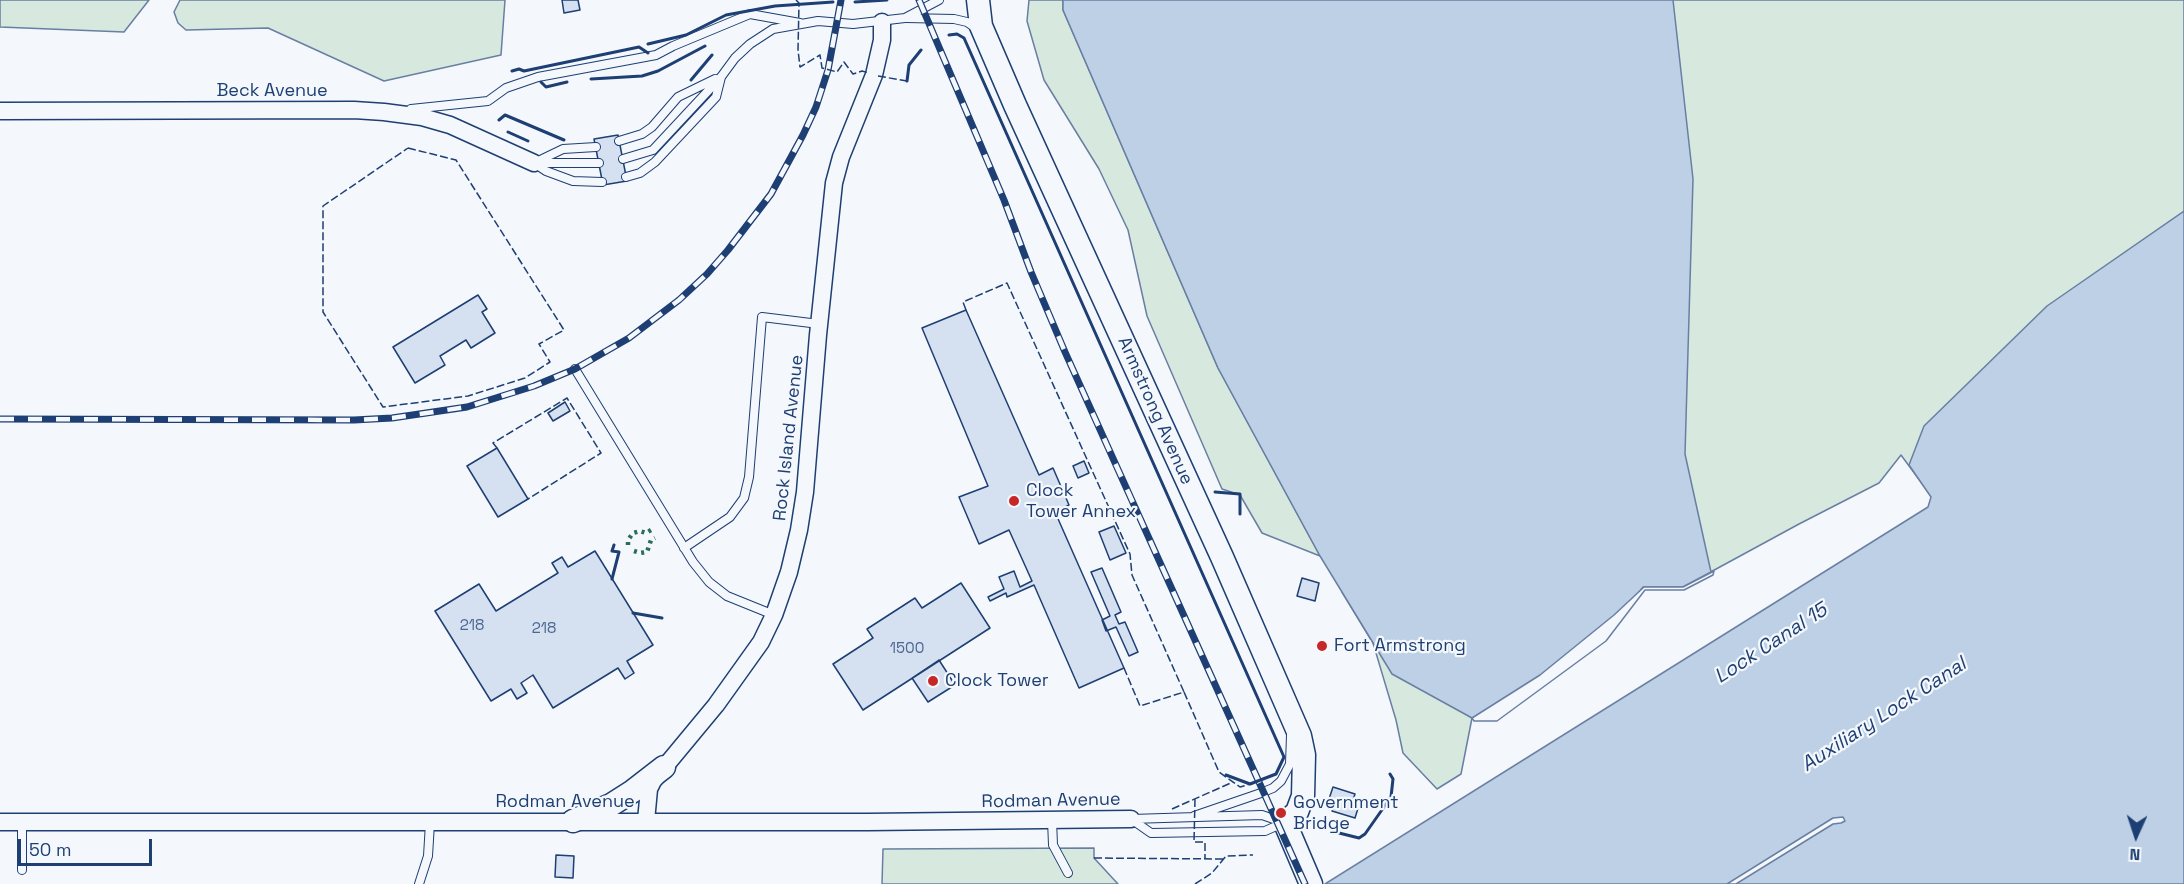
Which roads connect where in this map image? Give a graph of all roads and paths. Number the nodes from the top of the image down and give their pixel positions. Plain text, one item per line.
1 (939, 0) edge
2 (978, 0) edge
3 (905, 18) junction
4 (882, 22) junction
5 (800, 23) junction
6 (984, 34) junction
7 (721, 77) junction
8 (0, 111) edge
9 (384, 112) junction
10 (619, 141) dead end
11 (596, 147) dead end
12 (622, 159) dead end
13 (534, 163) junction
14 (599, 163) dead end
15 (626, 177) dead end
16 (602, 182) dead end
17 (819, 324) junction
18 (574, 369) dead end
19 (684, 548) junction
20 (774, 615) junction
21 (1291, 713) junction
22 (664, 767) junction
23 (1194, 816) junction
24 (1131, 819) junction
25 (1052, 820) junction
26 (573, 821) junction
27 (646, 821) junction
28 (0, 822) edge
29 (22, 822) junction
30 (1285, 822) junction
31 (430, 823) junction
32 (22, 870) dead end
33 (1068, 873) dead end
34 (419, 884) edge
35 (1311, 884) edge

1 - 3 lane
2 - 6 street, Armstrong Avenue
3 - 4 lane
3 - 6 lane
4 - 5 lane
4 - 17 street, Rock Island Avenue
5 - 7 lane
5 - 9 lane
6 - 21 street, Armstrong Avenue
7 - 10 lane
7 - 12 lane
7 - 15 lane
8 - 9 street, Beck Avenue
9 - 13 street, Beck Avenue
11 - 13 lane
13 - 14 lane
13 - 16 lane
17 - 19 lane
17 - 20 street, Rock Island Avenue
18 - 19 lane
19 - 20 lane
20 - 22 street, Rock Island Avenue
21 - 23 lane, Rodman Avenue
21 - 30 street, Armstrong Avenue
22 - 26 street
22 - 27 street, Rock Island Avenue
23 - 24 lane, Rodman Avenue
23 - 30 lane, Rodman Avenue
24 - 25 street, Rodman Avenue
24 - 30 lane, Rodman Avenue
25 - 27 street, Rodman Avenue
25 - 33 lane
26 - 27 street, Rodman Avenue
26 - 31 street, Rodman Avenue
28 - 29 street, Rodman Avenue
29 - 31 street, Rodman Avenue
29 - 32 lane
30 - 35 street
31 - 34 lane

